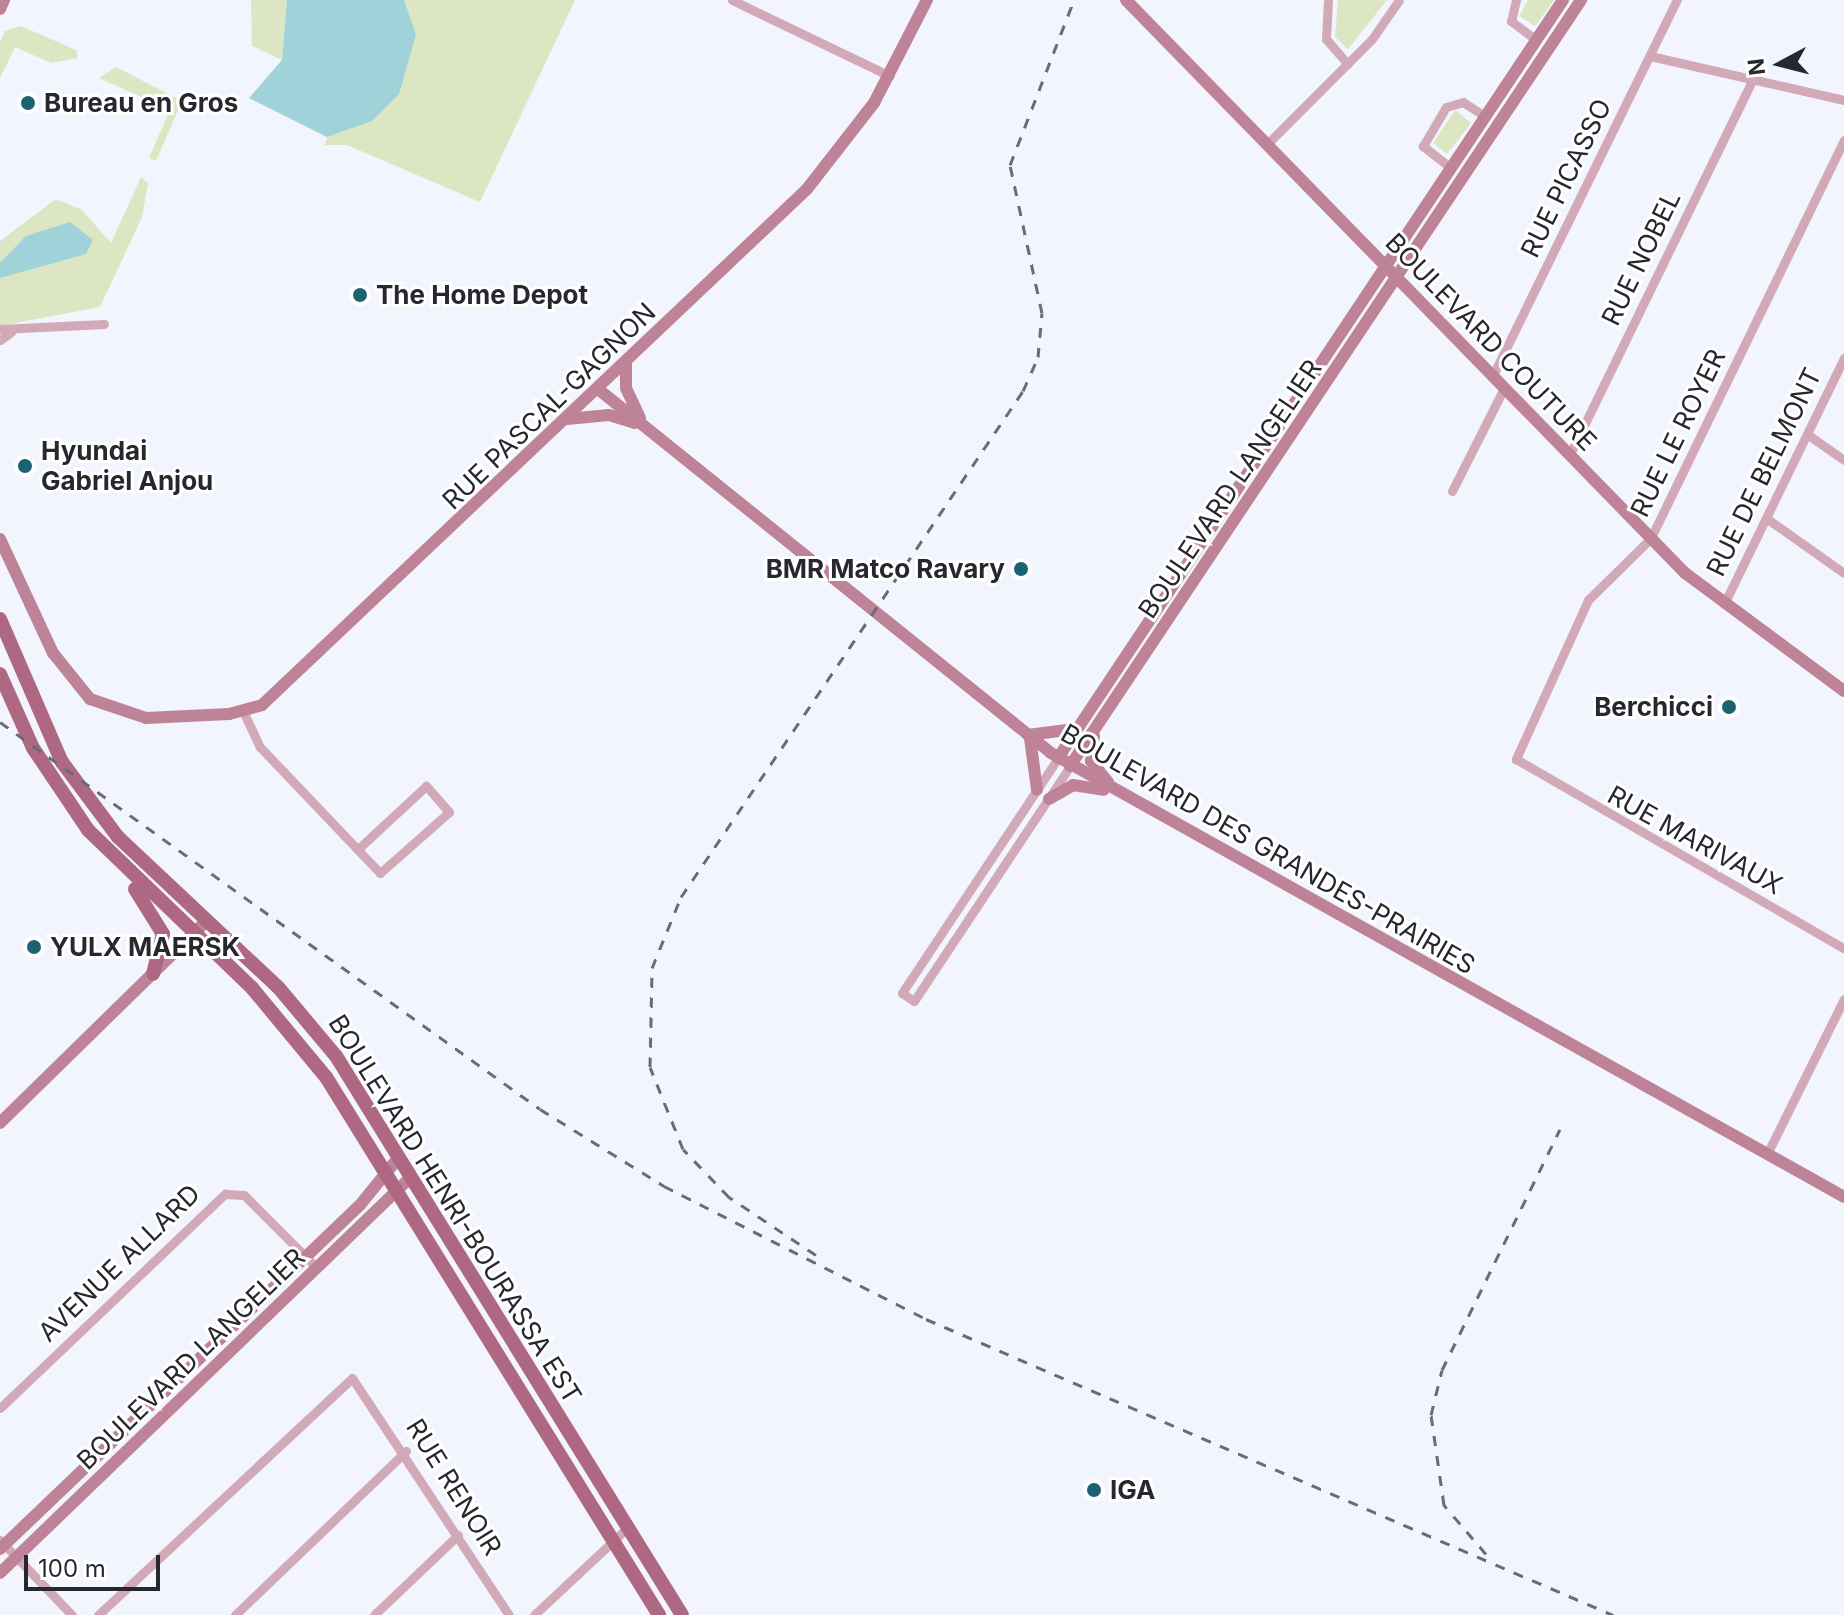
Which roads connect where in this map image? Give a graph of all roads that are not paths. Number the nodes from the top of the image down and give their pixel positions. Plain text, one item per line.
1 (4, 0) edge
2 (732, 0) edge
3 (927, 0) edge
4 (1126, 0) edge
5 (1328, 0) edge
6 (1399, 0) edge
7 (1516, 0) edge
8 (1563, 0) edge
9 (1581, 0) edge
10 (1677, 0) edge
11 (0, 9) edge
12 (1536, 40) junction
13 (1650, 56) junction
14 (1348, 64) junction
15 (890, 76) junction
16 (1752, 81) junction
17 (1844, 100) edge
18 (1486, 117) junction
19 (1844, 140) edge
20 (1267, 144) junction
21 (1451, 168) junction
22 (1386, 266) junction
23 (1397, 277) junction
24 (104, 324) dead end
25 (0, 329) edge
26 (11, 332) junction
27 (0, 340) edge
28 (1844, 358) edge
29 (626, 363) junction
30 (1493, 375) junction
31 (1504, 388) junction
32 (598, 389) junction
33 (567, 419) junction
34 (646, 427) junction
35 (1807, 434) junction
36 (1570, 454) junction
37 (1844, 460) edge
38 (1452, 491) dead end
39 (1766, 518) junction
40 (1651, 538) junction
41 (0, 539) edge
42 (1844, 573) edge
43 (1724, 604) junction
44 (0, 619) edge
45 (0, 674) edge
46 (1844, 691) edge
47 (243, 711) junction
48 (1102, 719) junction
49 (1079, 726) junction
50 (1028, 735) junction
51 (1058, 758) junction
52 (1070, 766) junction
53 (1525, 770) joint
54 (1037, 790) junction
55 (1123, 795) junction
56 (1049, 799) junction
57 (358, 849) junction
58 (131, 877) junction
59 (207, 920) junction
60 (193, 936) junction
61 (1844, 948) edge
62 (153, 974) junction
63 (1844, 999) edge
64 (0, 1123) edge
65 (1767, 1154) junction
66 (399, 1157) junction
67 (388, 1177) junction
68 (411, 1177) junction
69 (396, 1192) junction
70 (1844, 1197) edge
71 (306, 1257) junction
72 (317, 1268) junction
73 (0, 1408) edge
74 (406, 1451) junction
75 (627, 1528) junction
76 (458, 1535) junction
77 (613, 1542) junction
78 (2, 1544) edge
79 (16, 1557) junction
80 (0, 1573) edge
81 (72, 1615) edge
82 (98, 1615) edge
83 (235, 1615) edge
84 (374, 1615) edge
85 (509, 1615) edge
86 (534, 1615) edge
87 (659, 1615) edge
88 (682, 1615) edge

1 - 11 main road
2 - 15 street
3 - 15 main road, RUE PASCAL-GAGNON
4 - 20 main road, BOULEVARD COUTURE
5 - 14 street
6 - 14 street
7 - 12 street
8 - 12 main road, BOULEVARD LANGELIER
9 - 23 main road, BOULEVARD LANGELIER
10 - 13 street, RUE PICASSO
12 - 18 main road, BOULEVARD LANGELIER
13 - 16 street
13 - 30 street, RUE PICASSO
14 - 20 street
15 - 29 main road, RUE PASCAL-GAGNON
16 - 17 street
16 - 36 street, RUE NOBEL
18 - 21 main road, BOULEVARD LANGELIER
18 - 21 street
19 - 40 street, RUE LE ROYER
20 - 22 main road, BOULEVARD COUTURE
21 - 22 main road, BOULEVARD LANGELIER
22 - 23 main road, BOULEVARD COUTURE
22 - 49 main road, BOULEVARD LANGELIER
23 - 30 main road, BOULEVARD COUTURE
23 - 48 main road, BOULEVARD LANGELIER
24 - 26 street
25 - 26 street
26 - 27 street
28 - 35 street, RUE DE BELMONT
29 - 32 main road, RUE PASCAL-GAGNON
29 - 34 main road
30 - 31 main road, BOULEVARD COUTURE
31 - 36 main road, BOULEVARD COUTURE
31 - 38 street
32 - 33 main road, RUE PASCAL-GAGNON
32 - 34 main road, BOULEVARD DES GRANDES-PRAIRIES
33 - 34 main road
33 - 47 main road, RUE PASCAL-GAGNON
34 - 50 main road, BOULEVARD DES GRANDES-PRAIRIES
35 - 37 street
35 - 39 street, RUE DE BELMONT
36 - 40 main road, BOULEVARD COUTURE
39 - 42 street
39 - 43 street, RUE DE BELMONT
40 - 43 main road, BOULEVARD COUTURE
40 - 53 street, RUE LE ROYER
41 - 47 main road, RUE PASCAL-GAGNON
43 - 46 main road, BOULEVARD COUTURE
44 - 59 main road, BOULEVARD HENRI-BOURASSA EST
45 - 58 main road, BOULEVARD HENRI-BOURASSA EST
47 - 57 street
48 - 52 main road, BOULEVARD LANGELIER
48 - 55 main road
49 - 50 main road
49 - 51 main road, BOULEVARD LANGELIER
50 - 51 main road, BOULEVARD DES GRANDES-PRAIRIES
50 - 54 main road
51 - 52 main road, BOULEVARD DES GRANDES-PRAIRIES
51 - 54 street, BOULEVARD LANGELIER
52 - 55 main road, BOULEVARD DES GRANDES-PRAIRIES
52 - 56 street, BOULEVARD LANGELIER
53 - 61 street, RUE MARIVAUX
54 - 56 street, BOULEVARD LANGELIER
55 - 56 main road
55 - 65 main road, BOULEVARD DES GRANDES-PRAIRIES
57 - 57 street
58 - 60 main road, BOULEVARD HENRI-BOURASSA EST
58 - 62 main road
59 - 60 main road
59 - 66 main road, BOULEVARD HENRI-BOURASSA EST
60 - 62 main road
60 - 67 main road, BOULEVARD HENRI-BOURASSA EST
62 - 64 main road
63 - 65 street
65 - 70 main road, BOULEVARD DES GRANDES-PRAIRIES
66 - 67 main road, BOULEVARD LANGELIER
66 - 68 main road, BOULEVARD HENRI-BOURASSA EST
67 - 69 main road, BOULEVARD HENRI-BOURASSA EST
67 - 71 main road, BOULEVARD LANGELIER
68 - 69 main road, BOULEVARD LANGELIER
68 - 75 main road, BOULEVARD HENRI-BOURASSA EST
69 - 72 main road, BOULEVARD LANGELIER
69 - 77 main road, BOULEVARD HENRI-BOURASSA EST
71 - 72 street
71 - 73 street, AVENUE ALLARD
71 - 78 main road, BOULEVARD LANGELIER
72 - 79 main road, BOULEVARD LANGELIER
74 - 76 street, RUE RENOIR
74 - 82 street, RUE RENOIR
74 - 83 street
75 - 77 street
75 - 88 main road, BOULEVARD HENRI-BOURASSA EST
76 - 84 street
76 - 85 street, RUE RENOIR
77 - 86 street
77 - 87 main road, BOULEVARD HENRI-BOURASSA EST
78 - 79 street
79 - 80 main road, BOULEVARD LANGELIER
79 - 81 street

